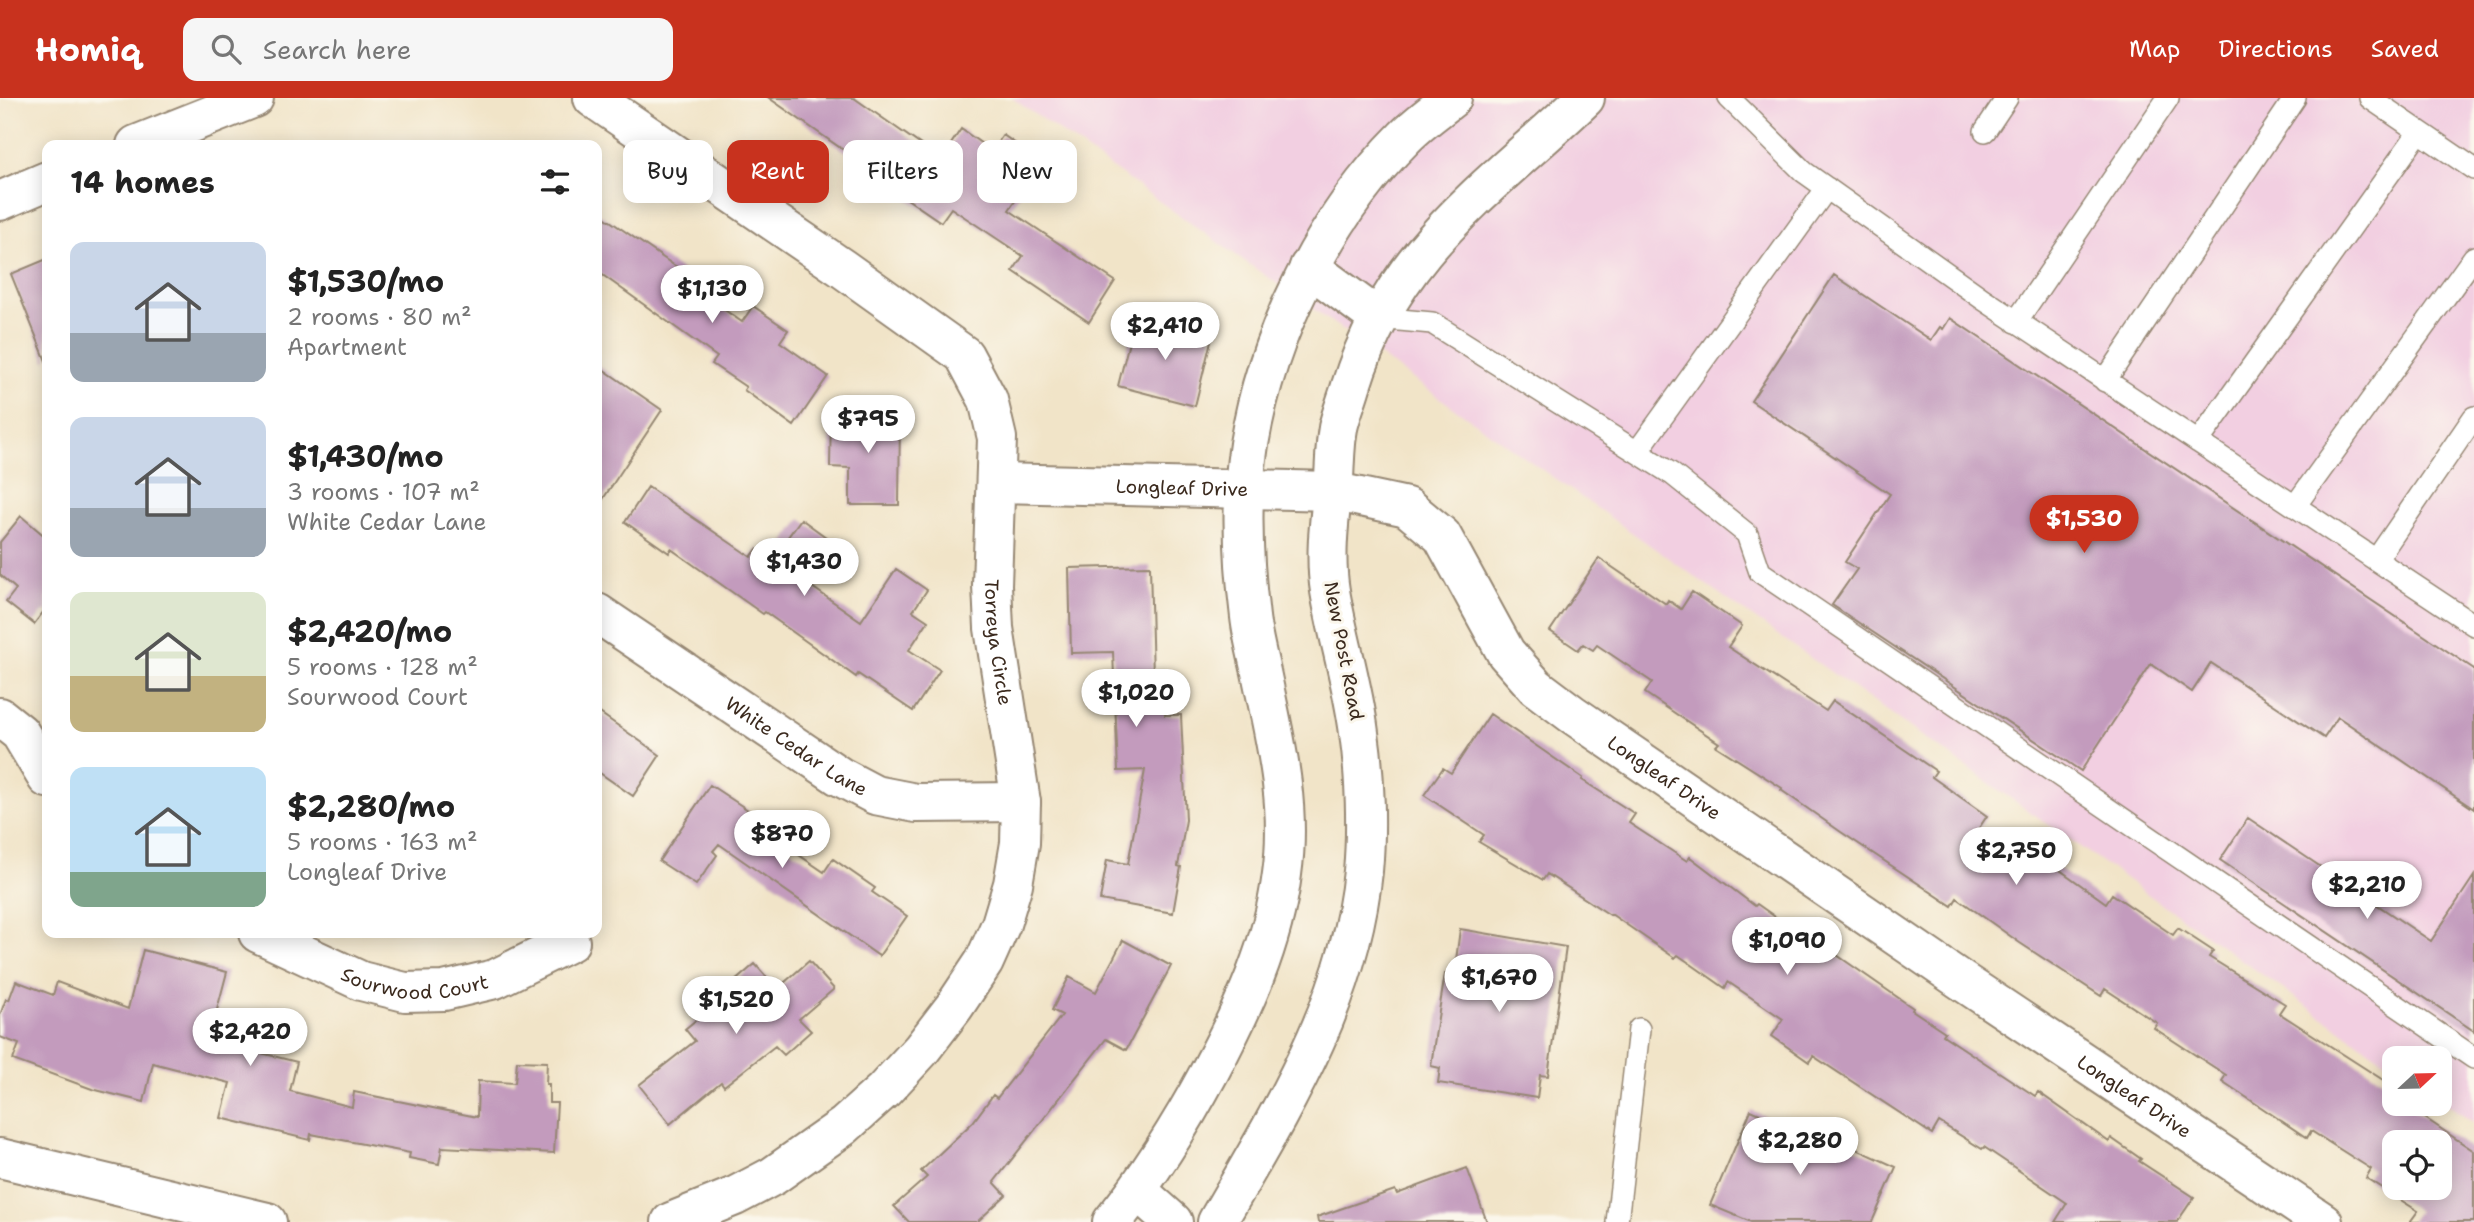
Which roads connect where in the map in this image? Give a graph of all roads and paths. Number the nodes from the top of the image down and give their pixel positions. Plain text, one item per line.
1 (254, 98) edge
2 (593, 98) edge
3 (1452, 98) edge
4 (1585, 98) edge
5 (1729, 98) edge
6 (2007, 98) edge
7 (2168, 98) edge
8 (2295, 98) edge
9 (2370, 98) edge
10 (1985, 131) dead end
11 (2419, 132) junction
12 (150, 140) edge
13 (2474, 169) edge
14 (42, 183) edge
15 (1827, 188) junction
16 (0, 201) edge
17 (2474, 257) edge
18 (1309, 267) junction
19 (1378, 318) junction
20 (2017, 322) junction
21 (2105, 381) junction
22 (2474, 417) edge
23 (2198, 442) junction
24 (1637, 452) junction
25 (996, 484) junction
26 (1245, 488) junction
27 (1332, 491) junction
28 (2295, 506) junction
29 (2376, 560) junction
30 (602, 616) edge
31 (2472, 620) edge
32 (0, 717) edge
33 (42, 770) edge
34 (1021, 802) junction
35 (269, 938) edge
36 (570, 942) dead end
37 (1639, 1029) dead end
38 (2474, 1058) edge
39 (0, 1158) edge
40 (1138, 1191) junction
41 (267, 1222) edge
42 (671, 1222) edge
43 (1112, 1222) edge
44 (1173, 1222) edge
45 (1217, 1222) edge
46 (1617, 1222) edge
47 (2323, 1222) edge

1 - 12 street
2 - 25 street, Torreya Circle
3 - 18 street
4 - 19 street, New Post Road
5 - 15 lane
6 - 10 lane
7 - 20 lane
8 - 21 lane
9 - 11 lane
11 - 13 lane
11 - 23 lane
14 - 16 street
15 - 20 lane
15 - 24 lane
17 - 28 lane
18 - 19 street
18 - 26 street
19 - 24 lane
19 - 27 street, New Post Road
20 - 21 lane
21 - 23 lane
22 - 29 lane
23 - 28 lane
24 - 38 lane
25 - 26 street, Longleaf Drive
25 - 34 street, Torreya Circle
26 - 27 street, Longleaf Drive
26 - 40 street
27 - 45 street, New Post Road
27 - 47 street, Longleaf Drive
28 - 29 lane
29 - 31 lane
30 - 34 street, White Cedar Lane
32 - 33 street
34 - 42 street, Torreya Circle
35 - 36 street, Sourwood Court
37 - 46 lane
39 - 41 street
40 - 43 street
40 - 44 street

